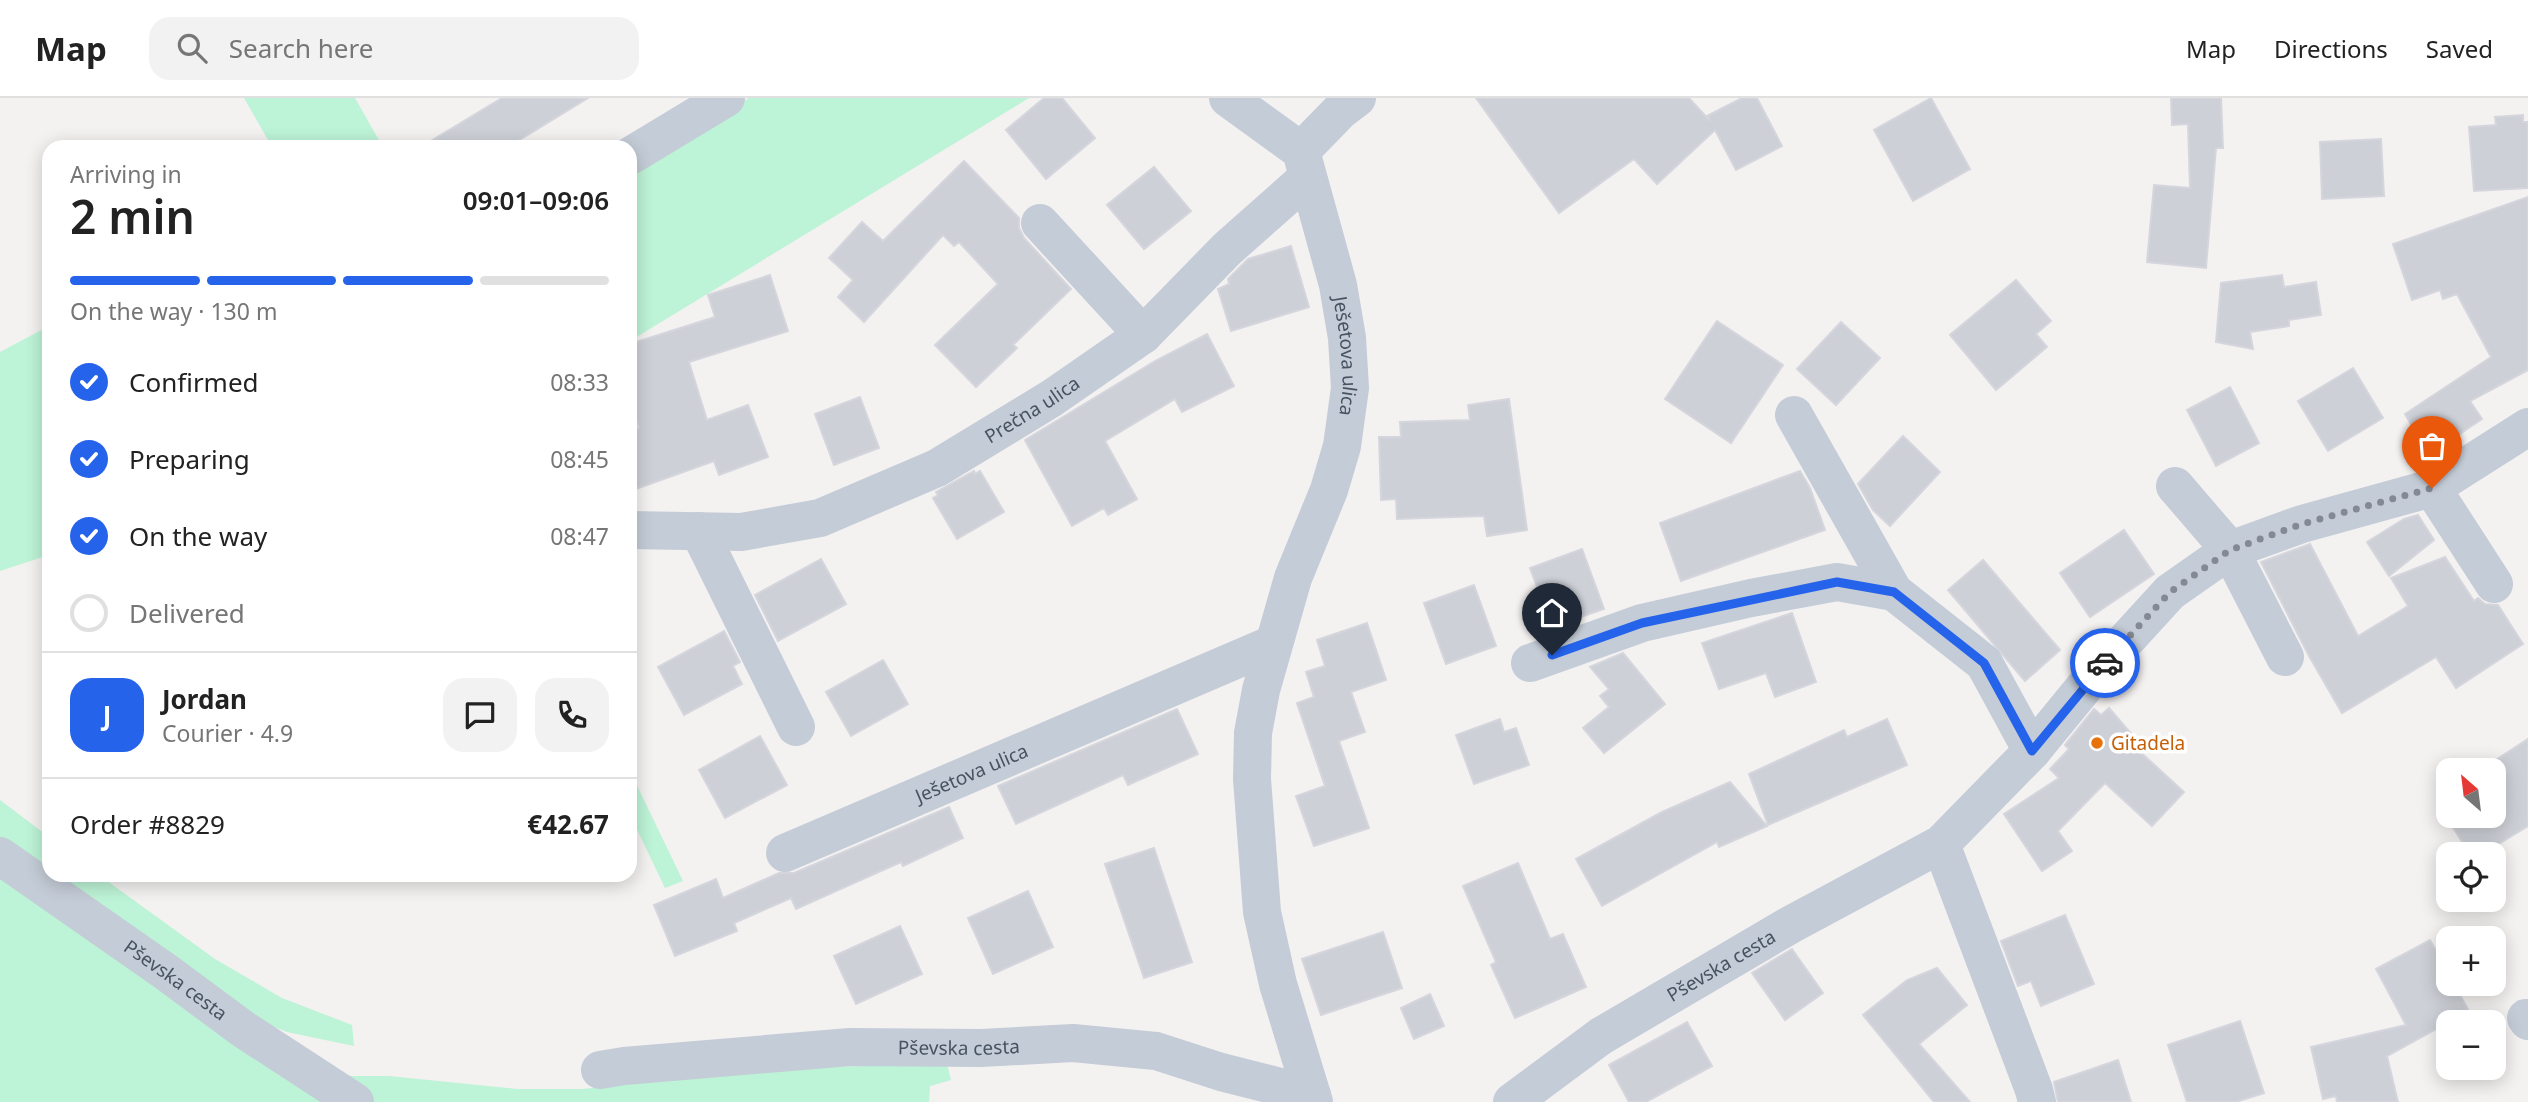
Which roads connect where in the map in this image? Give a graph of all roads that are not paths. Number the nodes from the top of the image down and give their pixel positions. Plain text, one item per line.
1 (726, 98) edge
2 (1228, 98) edge
3 (1357, 98) edge
4 (637, 152) edge
5 (1304, 165) junction
6 (1040, 223) dead end
7 (1143, 335) junction
8 (1794, 415) dead end
9 (2528, 427) edge
10 (2175, 486) dead end
11 (2432, 488) junction
12 (637, 530) edge
13 (699, 531) junction
14 (2230, 550) junction
15 (2494, 584) dead end
16 (1894, 592) junction
17 (1273, 644) junction
18 (2285, 657) dead end
19 (1530, 663) dead end
20 (796, 727) dead end
21 (2032, 751) junction
22 (1941, 844) junction
23 (785, 853) dead end
24 (0, 856) edge
25 (600, 1070) dead end
26 (1313, 1099) edge
27 (355, 1102) edge
28 (1512, 1102) edge
29 (2037, 1102) edge

1 - 4 street
2 - 5 street
3 - 5 street, Prečna ulica
5 - 7 street, Prečna ulica
5 - 17 street, Ješetova ulica
6 - 7 street
7 - 13 street, Prečna ulica
8 - 16 street
9 - 11 street, Pševska cesta
10 - 14 street
11 - 14 street, Pševska cesta
11 - 15 street
12 - 13 street, Prečna ulica
13 - 20 street
14 - 18 street
14 - 21 street, Pševska cesta
16 - 19 street
16 - 21 street
17 - 23 street, Ješetova ulica
17 - 26 street, Ješetova ulica
21 - 22 street, Pševska cesta
22 - 28 street, Pševska cesta
22 - 29 street
24 - 27 street, Pševska cesta
25 - 26 street, Pševska cesta

